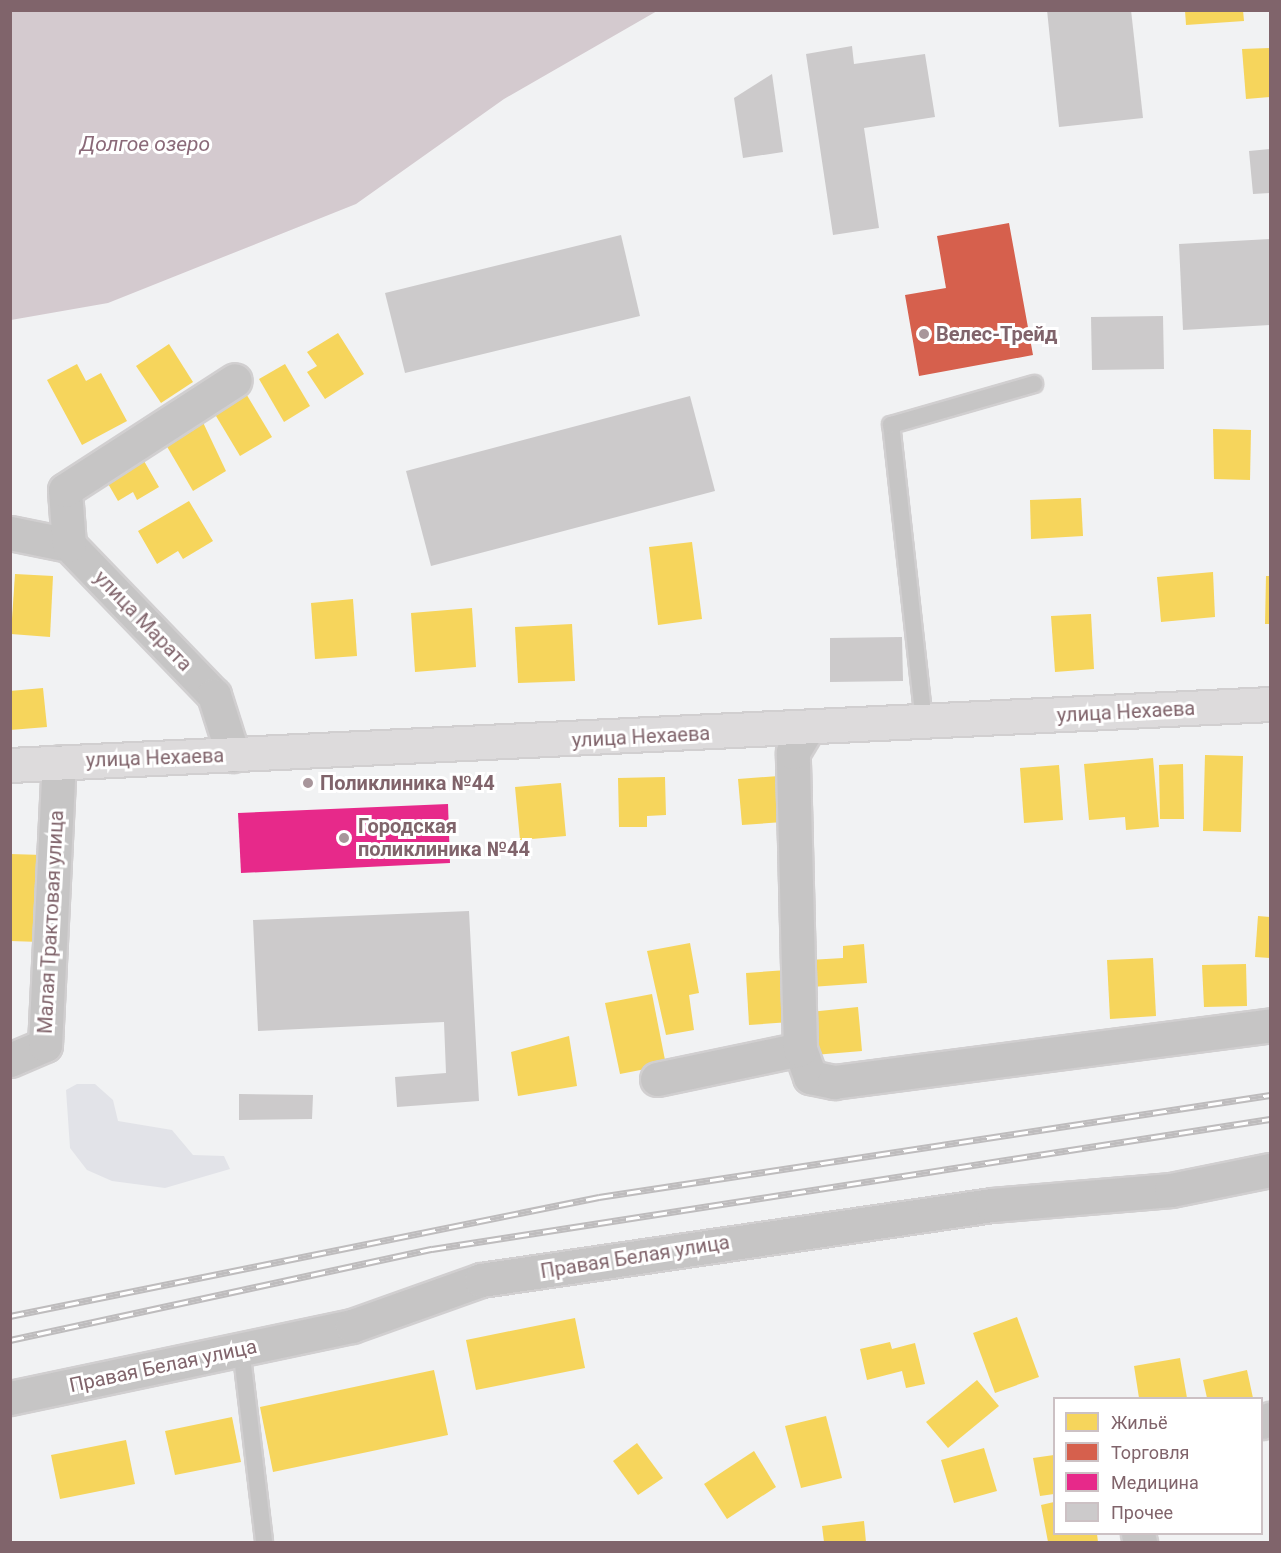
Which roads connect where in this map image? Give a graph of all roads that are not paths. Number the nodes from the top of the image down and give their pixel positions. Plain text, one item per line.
1 (235, 380) dead end
2 (1034, 384) dead end
3 (10, 533) edge
4 (69, 545) junction
5 (1270, 704) edge
6 (924, 722) junction
7 (806, 730) junction
8 (233, 755) junction
9 (59, 762) junction
10 (10, 765) edge
11 (1270, 1025) edge
12 (800, 1049) junction
13 (10, 1060) edge
14 (657, 1079) dead end
15 (1270, 1170) edge
16 (241, 1348) junction
17 (10, 1398) edge
18 (264, 1542) edge

1 - 4 street
2 - 6 lane
3 - 4 street
4 - 8 street, улица Марата
5 - 6 street, улица Нехаева
6 - 7 street, улица Нехаева
7 - 8 street, улица Нехаева
7 - 12 street
8 - 9 street, улица Нехаева
9 - 10 street, улица Нехаева
9 - 13 street, Малая Трактовая улица
11 - 12 street
12 - 14 street
15 - 16 street, Правая Белая улица
16 - 17 street, Правая Белая улица
16 - 18 lane

